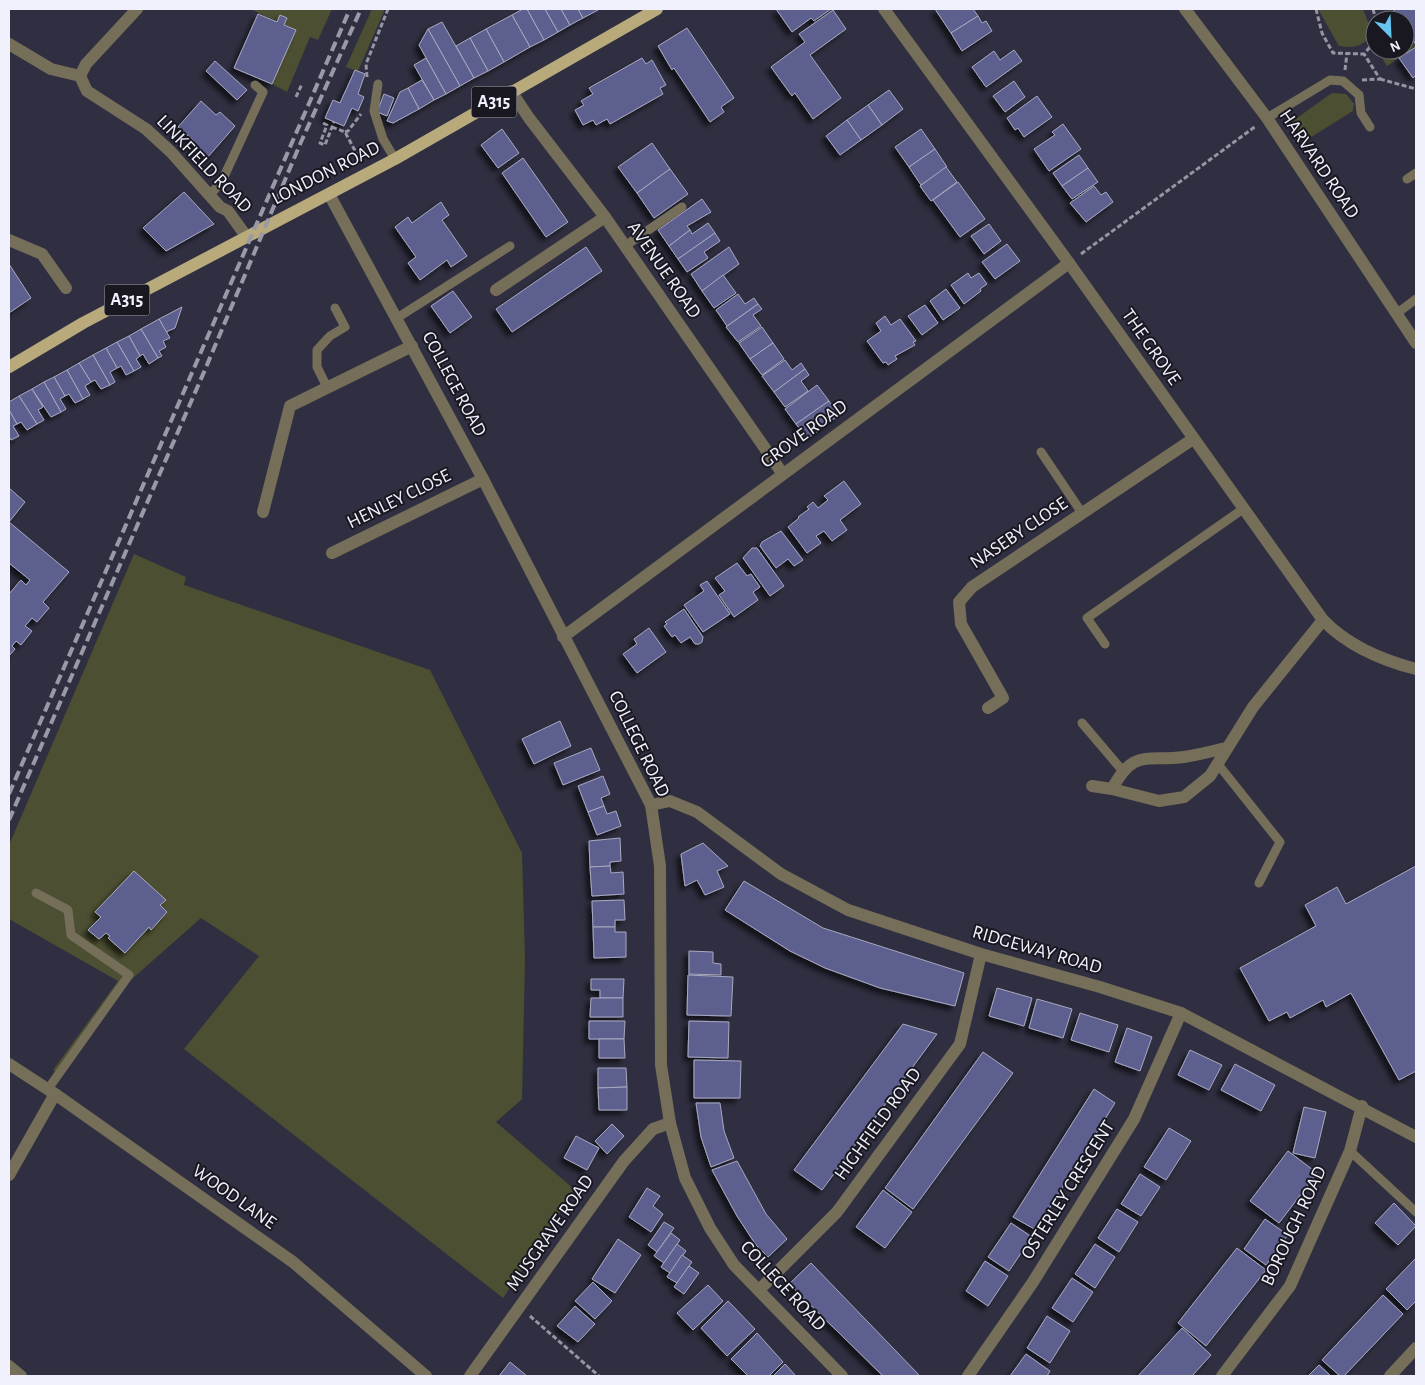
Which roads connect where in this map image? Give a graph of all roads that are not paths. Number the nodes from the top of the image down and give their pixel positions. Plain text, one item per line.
1 (137, 9) edge
2 (658, 9) edge
3 (884, 9) edge
4 (1184, 9) edge
5 (9, 44) edge
6 (80, 76) junction
7 (378, 84) dead end
8 (255, 85) dead end
9 (511, 91) junction
10 (1267, 118) junction
11 (1370, 127) dead end
12 (395, 159) junction
13 (1416, 173) edge
14 (1407, 179) dead end
15 (329, 194) junction
16 (213, 199) junction
17 (682, 207) dead end
18 (605, 217) junction
19 (246, 236) junction
20 (9, 240) edge
21 (510, 246) dead end
22 (625, 246) junction
23 (1069, 263) junction
24 (66, 288) dead end
25 (496, 290) dead end
26 (1416, 298) edge
27 (335, 308) dead end
28 (1396, 314) junction
29 (398, 318) junction
30 (1416, 343) edge
31 (412, 346) junction
32 (9, 367) edge
33 (327, 387) junction
34 (1192, 439) junction
35 (1041, 452) dead end
36 (782, 473) junction
37 (483, 479) junction
38 (1243, 509) junction
39 (263, 512) dead end
40 (1082, 513) junction
41 (332, 553) dead end
42 (1322, 620) junction
43 (563, 637) junction
44 (1105, 644) dead end
45 (1416, 668) edge
46 (988, 708) dead end
47 (1082, 723) dead end
48 (1226, 748) junction
49 (1217, 763) junction
50 (1122, 770) junction
51 (1092, 786) dead end
52 (1112, 789) junction
53 (651, 805) junction
54 (1259, 883) dead end
55 (36, 893) dead end
56 (981, 954) junction
57 (1181, 1013) junction
58 (9, 1064) edge
59 (51, 1092) junction
60 (1362, 1106) junction
61 (670, 1122) junction
62 (1416, 1136) edge
63 (1350, 1151) junction
64 (9, 1175) edge
65 (1416, 1212) edge
66 (759, 1290) junction
67 (1416, 1348) edge
68 (9, 1366) edge
69 (22, 1376) edge
70 (426, 1376) edge
71 (470, 1376) edge
72 (842, 1376) edge
73 (968, 1376) edge
74 (1222, 1376) edge
75 (1390, 1376) edge

1 - 6 street
2 - 9 main road, LONDON ROAD / A315
3 - 23 street, THE GROVE
4 - 10 street, HARVARD ROAD
5 - 6 street
6 - 16 street, LINKFIELD ROAD
7 - 12 lane
8 - 16 lane
9 - 12 main road, LONDON ROAD / A315
9 - 18 street, AVENUE ROAD
10 - 11 lane
10 - 28 street, HARVARD ROAD
12 - 15 main road, LONDON ROAD / A315
13 - 14 lane
15 - 19 main road, LONDON ROAD / A315
15 - 29 street, COLLEGE ROAD
16 - 19 street, LINKFIELD ROAD
17 - 22 lane
18 - 22 street, AVENUE ROAD
18 - 25 street
19 - 32 main road, LONDON ROAD / A315
20 - 24 street
21 - 29 lane
22 - 36 street, AVENUE ROAD
23 - 34 street, THE GROVE
23 - 36 street, GROVE ROAD
26 - 28 lane
27 - 33 lane
28 - 30 street, HARVARD ROAD
29 - 31 street, COLLEGE ROAD
31 - 33 street
31 - 37 street, COLLEGE ROAD
33 - 39 street
34 - 38 street, THE GROVE
34 - 40 street, NASEBY CLOSE
35 - 40 lane
36 - 43 street, GROVE ROAD
37 - 41 street, HENLEY CLOSE
37 - 43 street, COLLEGE ROAD
38 - 42 street, THE GROVE
38 - 44 lane
40 - 46 street, NASEBY CLOSE
42 - 45 street, THE GROVE
42 - 48 street
43 - 53 street, COLLEGE ROAD
47 - 50 lane
48 - 49 street
48 - 50 street
49 - 52 street
49 - 54 lane
50 - 52 street
51 - 52 street
53 - 56 street, RIDGEWAY ROAD
53 - 61 street, COLLEGE ROAD
55 - 59 lane
56 - 57 street, RIDGEWAY ROAD
56 - 66 street, HIGHFIELD ROAD
57 - 60 street, RIDGEWAY ROAD
57 - 73 street, OSTERLEY CRESCENT
58 - 59 street, WOOD LANE
59 - 64 street
59 - 70 street, WOOD LANE
60 - 62 street, RIDGEWAY ROAD
60 - 63 street, BOROUGH ROAD
61 - 66 street, COLLEGE ROAD
61 - 71 street, MUSGRAVE ROAD
63 - 65 lane
63 - 74 street, BOROUGH ROAD
66 - 72 street, COLLEGE ROAD
67 - 75 street
68 - 69 street

